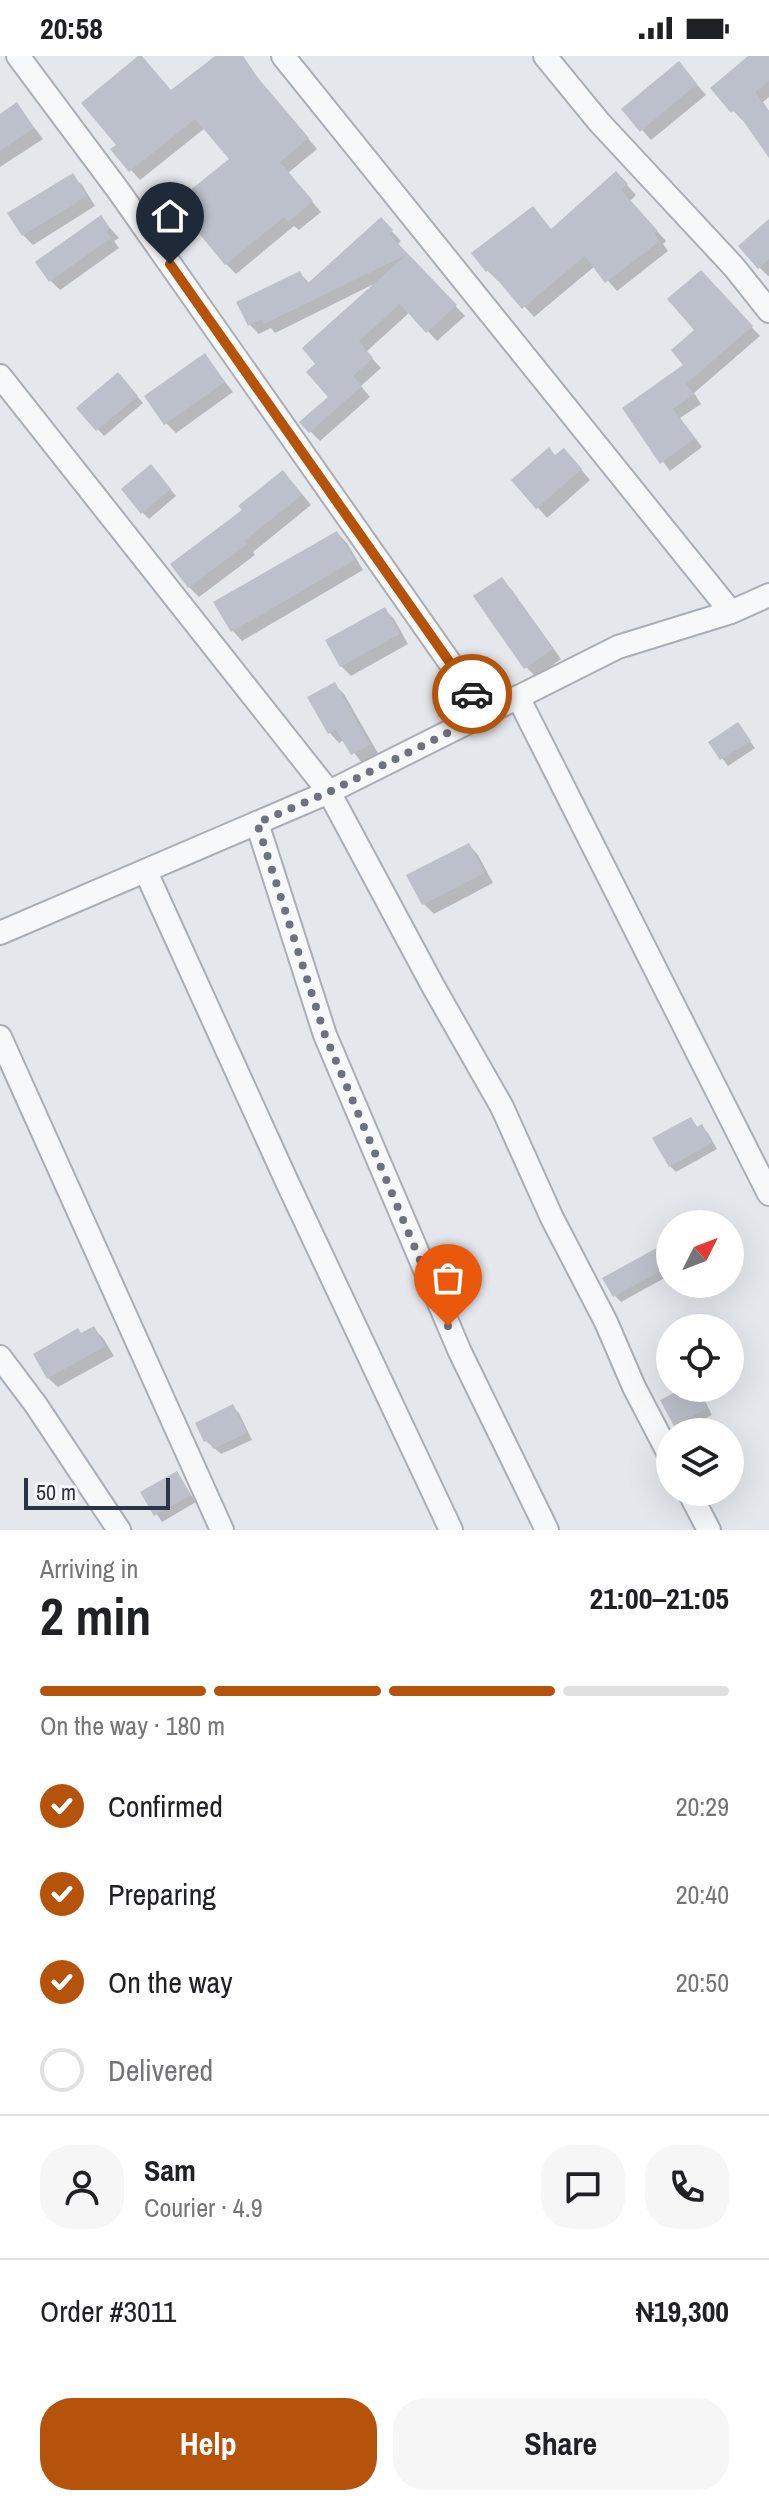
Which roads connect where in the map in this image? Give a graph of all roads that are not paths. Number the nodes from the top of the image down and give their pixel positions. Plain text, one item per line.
1 (18, 56) edge
2 (283, 56) edge
3 (545, 56) edge
4 (769, 311) edge
5 (0, 376) edge
6 (769, 595) edge
7 (731, 612) junction
8 (518, 697) junction
9 (486, 714) junction
10 (329, 792) junction
11 (257, 823) junction
12 (146, 872) junction
13 (0, 933) edge
14 (0, 1037) edge
15 (769, 1194) edge
16 (0, 1357) edge
17 (656, 1429) edge
18 (696, 1506) edge
19 (119, 1530) edge
20 (222, 1530) edge
21 (451, 1530) edge
22 (547, 1530) edge
23 (709, 1530) edge

1 - 9 street
2 - 7 street
3 - 4 street
5 - 10 street
6 - 7 street
7 - 8 street
8 - 9 street
8 - 15 street
9 - 10 street
10 - 11 street
10 - 17 street
11 - 12 street
11 - 22 street
12 - 13 street
12 - 21 street
14 - 20 street
16 - 19 street
18 - 23 street

